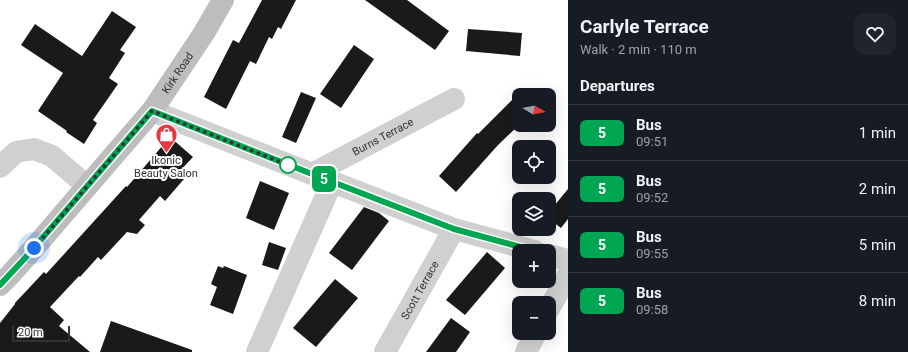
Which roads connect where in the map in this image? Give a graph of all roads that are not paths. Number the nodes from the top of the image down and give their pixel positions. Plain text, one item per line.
1 (223, 0) edge
2 (454, 99) dead end
3 (152, 111) junction
4 (0, 167) edge
5 (322, 178) junction
6 (87, 186) junction
7 (454, 229) junction
8 (512, 245) edge
9 (556, 257) edge
10 (568, 260) edge
11 (568, 274) edge
12 (0, 285) edge
13 (556, 296) edge
14 (532, 340) edge
15 (257, 352) edge
16 (385, 352) edge
17 (526, 352) edge

1 - 3 main road, Kirk Road
2 - 5 street, Burns Terrace
3 - 5 street
3 - 6 main road, Kirk Road
4 - 6 street
5 - 7 street
5 - 15 street
6 - 12 main road, Kirk Road
7 - 8 street
7 - 16 street, Scott Terrace
9 - 10 street
11 - 13 street
14 - 17 street

